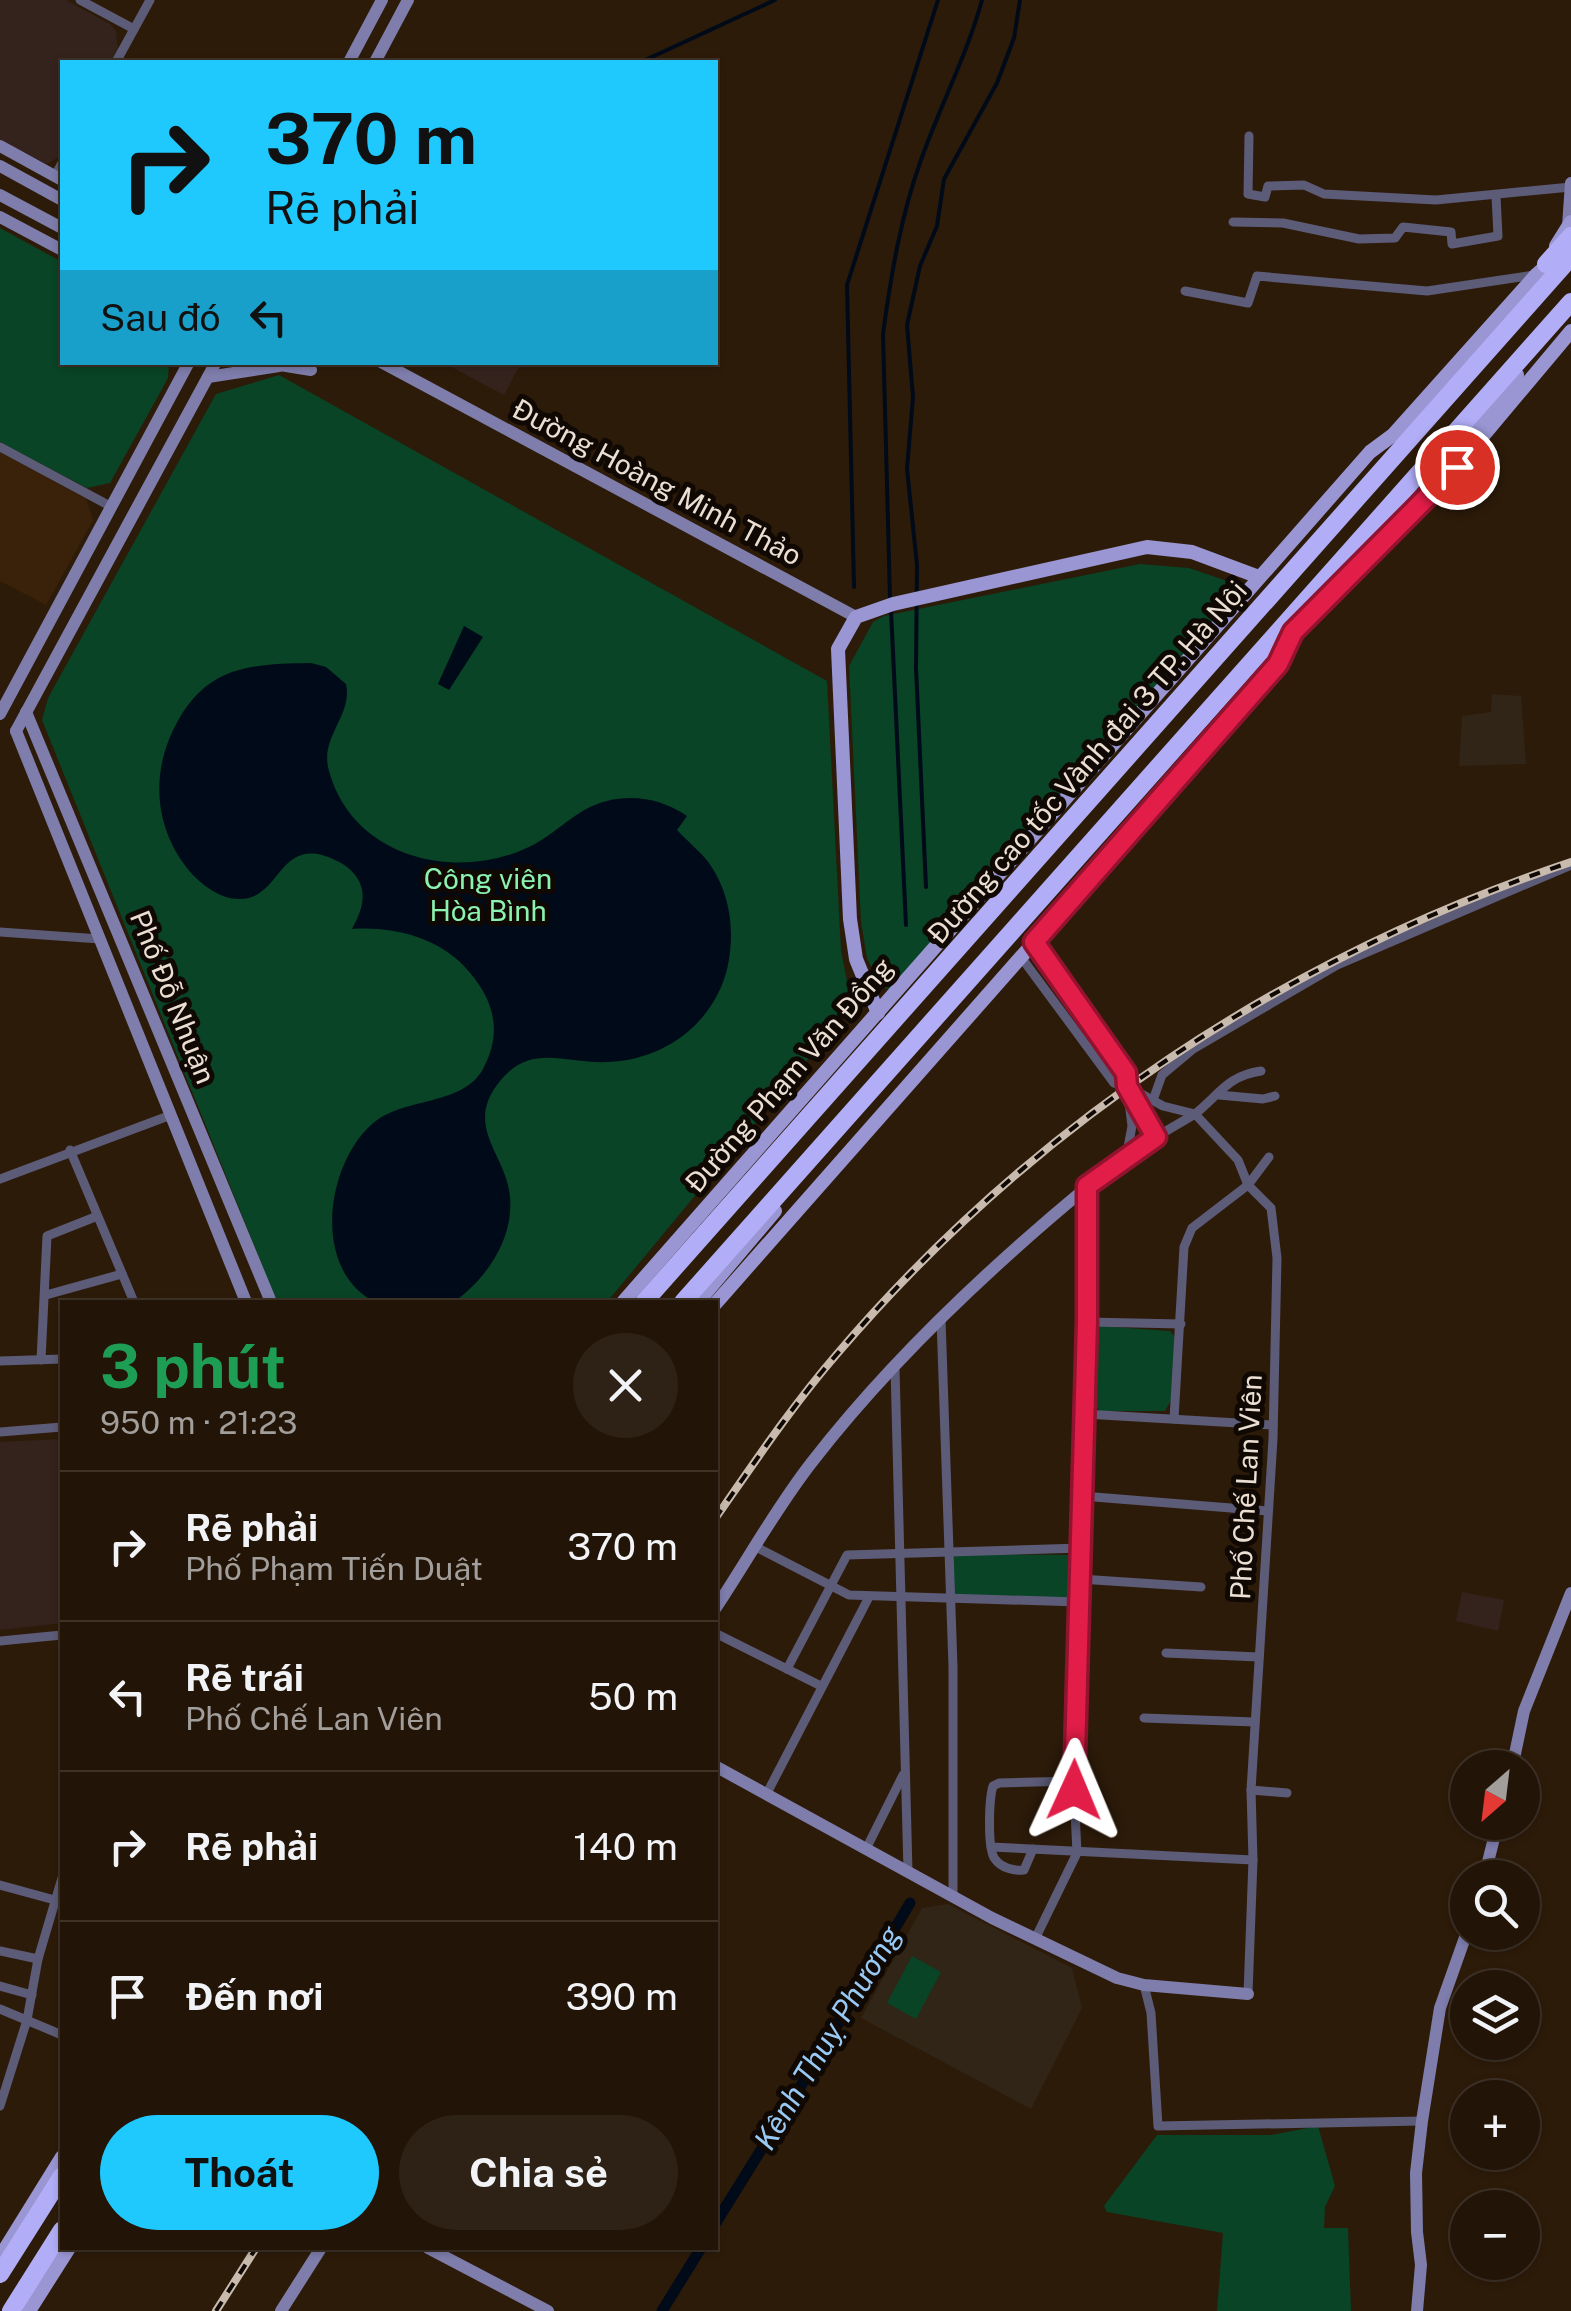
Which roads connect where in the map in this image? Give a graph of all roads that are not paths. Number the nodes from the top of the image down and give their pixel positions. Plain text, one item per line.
1 (80, 0) edge
2 (150, 0) edge
3 (382, 0) edge
4 (408, 0) edge
5 (134, 29) junction
6 (117, 60) edge
7 (350, 60) edge
8 (376, 60) edge
9 (1249, 136) dead end
10 (0, 146) edge
11 (0, 166) edge
12 (59, 178) edge
13 (1571, 185) edge
14 (0, 195) edge
15 (1496, 196) junction
16 (60, 199) edge
17 (0, 217) edge
18 (1233, 222) dead end
19 (60, 227) edge
20 (1570, 228) edge
21 (60, 249) edge
22 (1571, 249) edge
23 (1571, 257) edge
24 (1541, 270) junction
25 (1184, 290) dead end
26 (1571, 302) edge
27 (1571, 311) edge
28 (1571, 331) edge
29 (186, 365) edge
30 (214, 365) edge
31 (272, 365) edge
32 (387, 365) edge
33 (208, 377) junction
34 (1393, 436) junction
35 (0, 448) edge
36 (1435, 487) junction
37 (110, 506) junction
38 (132, 518) junction
39 (1259, 577) junction
40 (856, 617) junction
41 (1293, 632) junction
42 (2, 709) edge
43 (26, 712) junction
44 (16, 731) junction
45 (1571, 865) edge
46 (0, 932) edge
47 (100, 939) junction
48 (1034, 942) junction
49 (1021, 957) junction
50 (878, 1012) junction
51 (165, 1044) junction
52 (145, 1052) junction
53 (1261, 1071) dead end
54 (1127, 1086) junction
55 (1219, 1095) junction
56 (1276, 1096) dead end
57 (1153, 1100) junction
58 (1195, 1114) junction
59 (171, 1115) junction
60 (1156, 1137) junction
61 (70, 1150) junction
62 (1270, 1157) dead end
63 (1126, 1159) junction
64 (0, 1179) edge
65 (1248, 1185) junction
66 (1087, 1186) junction
67 (95, 1216) junction
68 (122, 1274) junction
69 (46, 1295) junction
70 (133, 1300) edge
71 (245, 1300) edge
72 (269, 1300) edge
73 (625, 1300) edge
74 (645, 1300) edge
75 (645, 1300) edge
76 (684, 1300) edge
77 (700, 1300) edge
78 (718, 1301) edge
79 (941, 1319) junction
80 (1087, 1322) junction
81 (1181, 1324) junction
82 (60, 1359) edge
83 (41, 1360) junction
84 (0, 1361) edge
85 (895, 1368) junction
86 (1084, 1414) junction
87 (1174, 1420) junction
88 (1273, 1425) junction
89 (60, 1427) edge
90 (0, 1432) edge
91 (1082, 1496) junction
92 (1268, 1511) junction
93 (756, 1547) junction
94 (1081, 1548) junction
95 (900, 1551) junction
96 (949, 1552) junction
97 (1080, 1579) junction
98 (830, 1586) junction
99 (1201, 1587) dead end
100 (1571, 1593) edge
101 (869, 1597) junction
102 (901, 1599) junction
103 (950, 1600) junction
104 (1080, 1602) junction
105 (718, 1604) edge
106 (718, 1634) edge
107 (60, 1635) edge
108 (0, 1641) edge
109 (1166, 1653) dead end
110 (1259, 1656) junction
111 (787, 1669) junction
112 (820, 1686) junction
113 (1144, 1718) dead end
114 (1255, 1722) junction
115 (1516, 1750) edge
116 (718, 1768) edge
117 (905, 1771) junction
118 (1075, 1781) junction
119 (1251, 1790) junction
120 (1286, 1793) dead end
121 (766, 1795) junction
122 (991, 1848) junction
123 (866, 1849) junction
124 (1034, 1850) junction
125 (1078, 1853) junction
126 (1253, 1860) junction
127 (908, 1872) junction
128 (0, 1885) edge
129 (953, 1895) junction
130 (59, 1900) edge
131 (1035, 1939) junction
132 (1461, 1950) edge
133 (0, 1952) edge
134 (38, 1959) junction
135 (1144, 1985) junction
136 (0, 1986) edge
137 (1248, 1994) joint
138 (32, 1996) junction
139 (0, 2009) edge
140 (27, 2020) junction
141 (60, 2033) edge
142 (0, 2106) edge
143 (1422, 2122) junction
144 (60, 2160) edge
145 (60, 2176) edge
146 (60, 2233) edge
147 (60, 2243) edge
148 (68, 2250) edge
149 (319, 2250) edge
150 (432, 2250) edge
151 (0, 2257) edge
152 (0, 2272) edge
153 (14, 2311) edge
154 (29, 2311) edge
155 (282, 2311) edge
156 (548, 2311) edge
157 (1418, 2311) edge

1 - 5 street
2 - 5 street
3 - 7 street
4 - 8 street
5 - 6 street
9 - 15 street
10 - 12 street
11 - 16 street
13 - 15 street
13 - 20 street
14 - 19 street
15 - 18 street
17 - 21 street
20 - 24 highway
22 - 24 main road, Đường Phạm Văn Đồng
23 - 74 highway, Đường cao tốc Vành đai 3 TP. Hà Nội
24 - 25 street
24 - 34 main road, Đường Phạm Văn Đồng
26 - 76 highway, Đường cao tốc Vành đai 3 TP. Hà Nội
27 - 36 main road
28 - 36 main road
29 - 37 street
30 - 33 street
31 - 33 street
32 - 40 street, Đường Hoàng Minh Thảo
33 - 38 street
34 - 39 main road, Đường Phạm Văn Đồng
34 - 75 main road, Đường Phạm Văn Đồng
35 - 37 street
36 - 41 main road
37 - 38 street
37 - 42 street
38 - 43 street
39 - 40 main road
39 - 50 main road, Đường Phạm Văn Đồng
40 - 50 main road
41 - 48 main road
41 - 77 main road
42 - 43 street
42 - 44 street
43 - 44 street
43 - 51 street, Phố Đỗ Nhuận
44 - 47 street, Phố Đỗ Nhuận
45 - 57 street
46 - 47 street
47 - 52 street, Phố Đỗ Nhuận
48 - 49 main road
48 - 54 street
49 - 54 street
49 - 78 main road
50 - 73 main road, Đường Phạm Văn Đồng
51 - 52 street
51 - 72 street, Phố Đỗ Nhuận
52 - 59 street, Phố Đỗ Nhuận
53 - 55 street
54 - 57 street
54 - 60 street
54 - 63 street
55 - 56 street
55 - 58 street
57 - 58 street
58 - 60 street
58 - 65 street, Phố Chế Lan Viên
59 - 61 street
59 - 71 street, Phố Đỗ Nhuận
60 - 63 street
61 - 64 street
61 - 67 street
62 - 65 street
63 - 66 street
65 - 81 street
65 - 88 street, Phố Chế Lan Viên
66 - 79 street
66 - 80 street
67 - 68 street
67 - 69 street
68 - 69 street
68 - 70 street
69 - 83 street
79 - 85 street
79 - 96 street
80 - 81 street
80 - 86 street
81 - 87 street
82 - 83 street
83 - 84 street
85 - 93 street
85 - 95 street
86 - 87 street
86 - 91 street
87 - 88 street
88 - 92 street, Phố Chế Lan Viên
89 - 90 street
91 - 92 street
91 - 94 street
92 - 110 street, Phố Chế Lan Viên
93 - 98 street
93 - 105 street
94 - 96 street
94 - 97 street
95 - 96 street
95 - 98 street
95 - 102 street
96 - 103 street
97 - 99 street
97 - 104 street
98 - 101 street
98 - 111 street
100 - 115 street
101 - 102 street
101 - 112 street
102 - 103 street
102 - 117 street
103 - 104 street
103 - 129 street
104 - 118 street
106 - 111 street
107 - 108 street
109 - 110 street
110 - 114 street, Phố Chế Lan Viên
111 - 112 street
112 - 121 street
113 - 114 street
114 - 119 street, Phố Chế Lan Viên
116 - 121 street
117 - 123 street
117 - 127 street
118 - 122 street
118 - 125 street
119 - 120 street
119 - 126 street, Phố Chế Lan Viên
121 - 123 street
122 - 124 street
122 - 124 street
123 - 127 street
124 - 125 street
125 - 126 street
125 - 131 street
126 - 137 street, Phố Chế Lan Viên
127 - 129 street
128 - 130 street
129 - 131 street
130 - 134 street
131 - 135 street
132 - 143 street
133 - 134 street
134 - 138 street
135 - 137 street
135 - 143 street
136 - 138 street
138 - 140 street
139 - 140 street
140 - 141 street
140 - 142 street
143 - 157 street
144 - 151 main road
145 - 152 highway
146 - 153 highway
147 - 153 main road
148 - 154 main road
149 - 155 street
150 - 156 street

